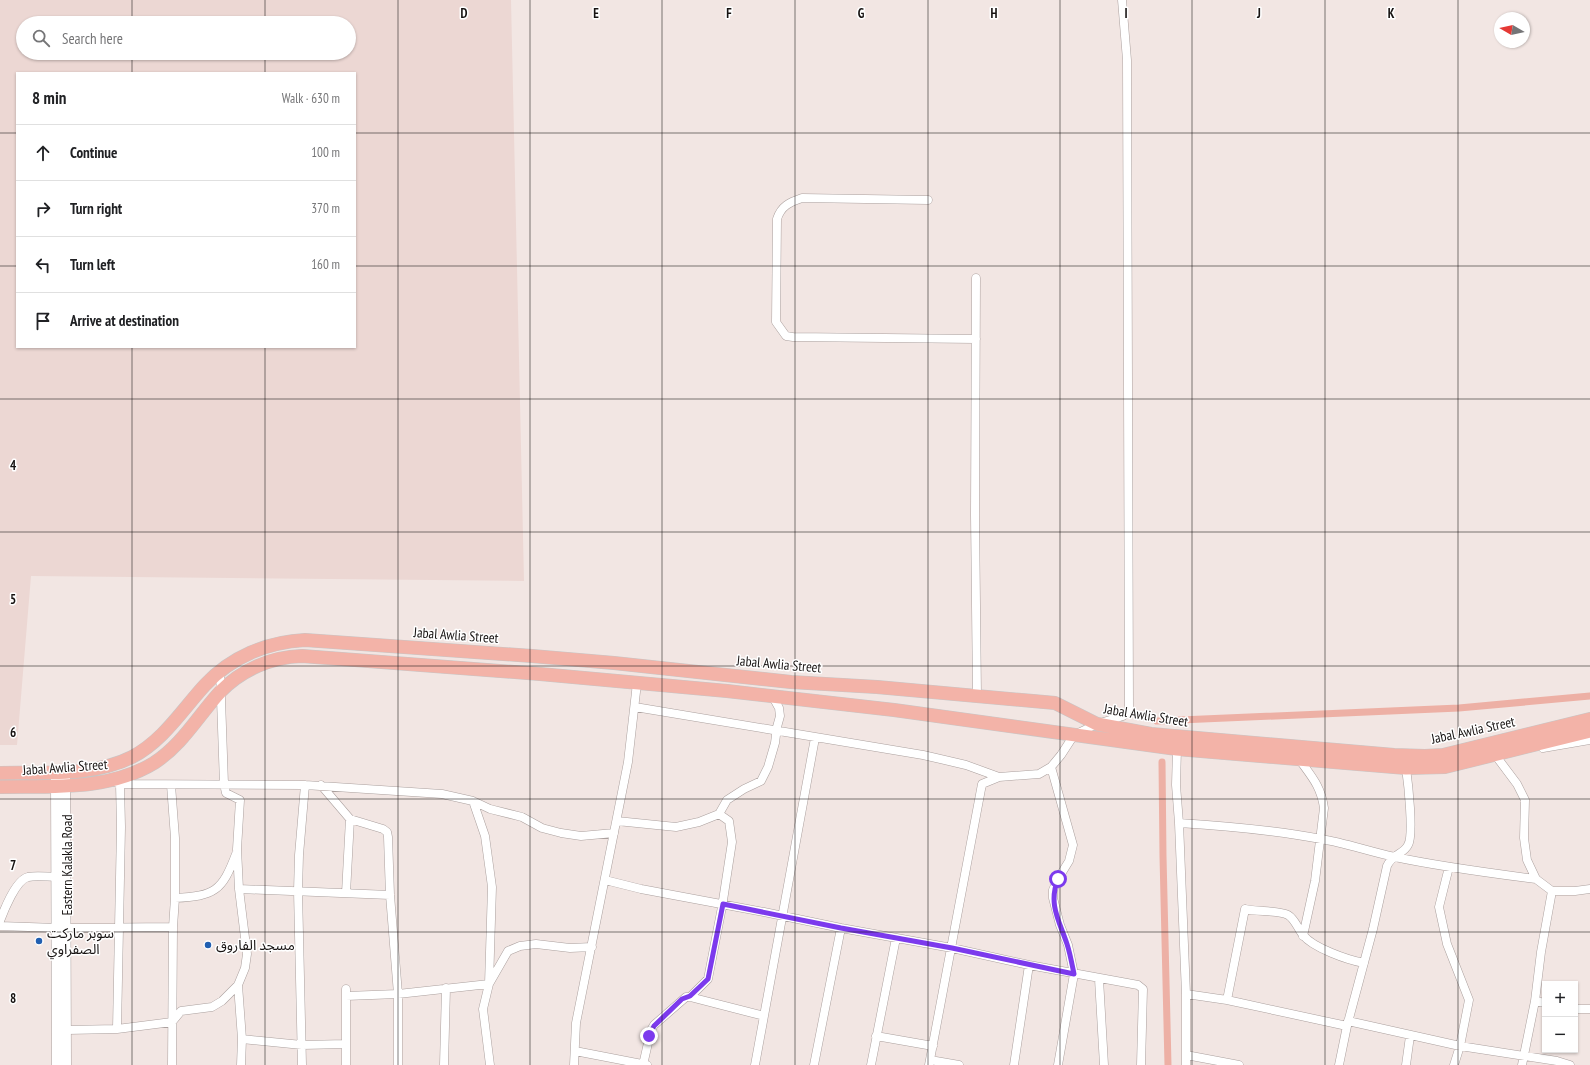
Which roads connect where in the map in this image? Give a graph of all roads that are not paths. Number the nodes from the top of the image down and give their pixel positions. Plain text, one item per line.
1 (1122, 0) edge
2 (928, 200) dead end
3 (976, 278) dead end
4 (976, 339) junction
5 (220, 670) junction
6 (637, 683) junction
7 (219, 693) junction
8 (977, 696) junction
9 (773, 697) junction
10 (635, 707) junction
11 (1590, 719) edge
12 (1097, 724) junction
13 (776, 731) junction
14 (1590, 731) edge
15 (1074, 735) junction
16 (815, 738) junction
17 (1590, 740) edge
18 (1177, 749) junction
19 (1496, 756) junction
20 (1299, 759) junction
21 (1468, 761) junction
22 (1050, 767) junction
23 (1406, 768) junction
24 (60, 772) junction
25 (0, 773) edge
26 (999, 777) junction
27 (116, 782) junction
28 (224, 784) junction
29 (172, 785) junction
30 (305, 785) junction
31 (321, 785) junction
32 (61, 786) junction
33 (0, 787) edge
34 (473, 801) junction
35 (720, 814) junction
36 (350, 819) junction
37 (617, 821) junction
38 (1179, 823) junction
39 (614, 834) junction
40 (1322, 839) junction
41 (237, 849) junction
42 (1393, 856) junction
43 (1449, 867) junction
44 (56, 877) junction
45 (1536, 879) junction
46 (605, 880) junction
47 (239, 889) junction
48 (1590, 889) edge
49 (298, 891) junction
50 (1552, 891) junction
51 (346, 893) junction
52 (390, 895) junction
53 (175, 898) junction
54 (723, 904) junction
55 (782, 916) junction
56 (0, 921) edge
57 (0, 926) edge
58 (173, 927) junction
59 (62, 928) junction
60 (119, 928) junction
61 (841, 928) junction
62 (1303, 936) junction
63 (896, 938) junction
64 (592, 947) junction
65 (952, 948) junction
66 (1364, 963) junction
67 (1029, 965) junction
68 (1074, 974) junction
69 (1100, 979) junction
70 (489, 984) junction
71 (238, 985) junction
72 (446, 988) junction
73 (398, 994) junction
74 (1186, 994) junction
75 (690, 996) junction
76 (1227, 1000) junction
77 (1535, 1001) junction
78 (1542, 1002) edge
79 (1578, 1009) edge
80 (1590, 1009) edge
81 (764, 1016) junction
82 (172, 1022) junction
83 (1347, 1024) junction
84 (118, 1029) junction
85 (67, 1030) junction
86 (876, 1036) junction
87 (1410, 1036) junction
88 (242, 1039) junction
89 (346, 1044) junction
90 (302, 1045) junction
91 (933, 1046) junction
92 (1460, 1046) junction
93 (575, 1051) junction
94 (1186, 1055) junction
95 (1523, 1061) edge
96 (930, 1062) edge
97 (57, 1065) edge
98 (66, 1065) edge
99 (172, 1065) edge
100 (241, 1065) edge
101 (302, 1065) edge
102 (346, 1065) edge
103 (398, 1065) edge
104 (444, 1065) edge
105 (490, 1065) edge
106 (574, 1065) edge
107 (644, 1065) edge
108 (754, 1065) edge
109 (814, 1065) edge
110 (871, 1065) edge
111 (959, 1065) edge
112 (1014, 1065) edge
113 (1058, 1065) edge
114 (1104, 1065) edge
115 (1141, 1065) edge
116 (1186, 1065) edge
117 (1239, 1065) edge
118 (1339, 1065) edge
119 (1406, 1065) edge
120 (1454, 1065) edge
121 (1570, 1065) edge

1 - 12 street
2 - 4 street
3 - 4 street
4 - 8 street
5 - 7 street
5 - 8 highway, Jabal Awlia Street
5 - 24 highway, Jabal Awlia Street
6 - 7 highway, Jabal Awlia Street
6 - 9 highway, Jabal Awlia Street
6 - 10 street
7 - 27 highway, Jabal Awlia Street
7 - 28 street
8 - 12 highway, Jabal Awlia Street
9 - 13 street
9 - 15 highway, Jabal Awlia Street
10 - 13 street
10 - 37 street
11 - 12 highway, Jabal Awlia Street
12 - 15 street
13 - 16 street
13 - 35 street
14 - 21 highway, Jabal Awlia Street
15 - 18 highway, Jabal Awlia Street
15 - 22 street
16 - 26 street
16 - 55 street
17 - 19 street
18 - 20 highway, Jabal Awlia Street
18 - 38 street
19 - 21 street
19 - 45 street
20 - 23 highway, Jabal Awlia Street
20 - 40 street
21 - 23 highway, Jabal Awlia Street
22 - 26 street
22 - 68 street
23 - 42 street
24 - 25 highway, Jabal Awlia Street
24 - 32 street
26 - 65 street
27 - 29 street
27 - 32 highway, Jabal Awlia Street
27 - 60 street
28 - 29 street
28 - 30 street
28 - 41 street
29 - 53 street
30 - 31 street
30 - 49 street
31 - 34 street
31 - 36 street
32 - 33 highway, Jabal Awlia Street
32 - 44 street, Eastern Kalakla Road
32 - 59 street, Eastern Kalakla Road
34 - 39 street
34 - 70 street
35 - 37 street
35 - 54 street
36 - 51 street
36 - 52 street
37 - 39 street
38 - 40 street
38 - 74 street
39 - 46 street
40 - 42 street
40 - 62 street
41 - 47 street
41 - 53 street
42 - 43 street
42 - 66 street
43 - 45 street
43 - 92 street
44 - 56 street
44 - 59 street, Eastern Kalakla Road
45 - 50 street
46 - 54 street
46 - 64 street
47 - 49 street
47 - 71 street
48 - 50 street
49 - 51 street
49 - 90 street
50 - 77 street
51 - 52 street
52 - 73 street
53 - 58 street
54 - 55 street
54 - 75 street
55 - 61 street
55 - 81 street
57 - 59 street
58 - 60 street
58 - 82 street
59 - 60 street
59 - 85 street, Eastern Kalakla Road
59 - 97 street, Eastern Kalakla Road
60 - 84 street
61 - 63 street
61 - 109 street
62 - 66 street
62 - 76 street
63 - 65 street
63 - 86 street
64 - 70 street
64 - 93 street
65 - 67 street
65 - 91 street
66 - 83 street
67 - 68 street
67 - 112 street
68 - 69 street
68 - 113 street
69 - 114 street
69 - 115 street
70 - 72 street
70 - 105 street
71 - 82 street
71 - 88 street
72 - 73 street
72 - 104 street
73 - 89 street
73 - 103 street
74 - 76 street
74 - 94 street
75 - 81 street
75 - 107 street
76 - 83 street
77 - 78 street
77 - 95 street
79 - 80 street
81 - 108 street
82 - 84 street
82 - 99 street
83 - 87 street
83 - 118 street
84 - 85 street
85 - 98 street, Eastern Kalakla Road
86 - 91 street
86 - 110 street
87 - 92 street
87 - 119 street
88 - 90 street
88 - 100 street
89 - 90 street
89 - 102 street
90 - 101 street
91 - 96 street
92 - 95 street
92 - 120 street
93 - 106 street
93 - 107 street
94 - 116 street
94 - 117 street
95 - 121 street
96 - 111 street

